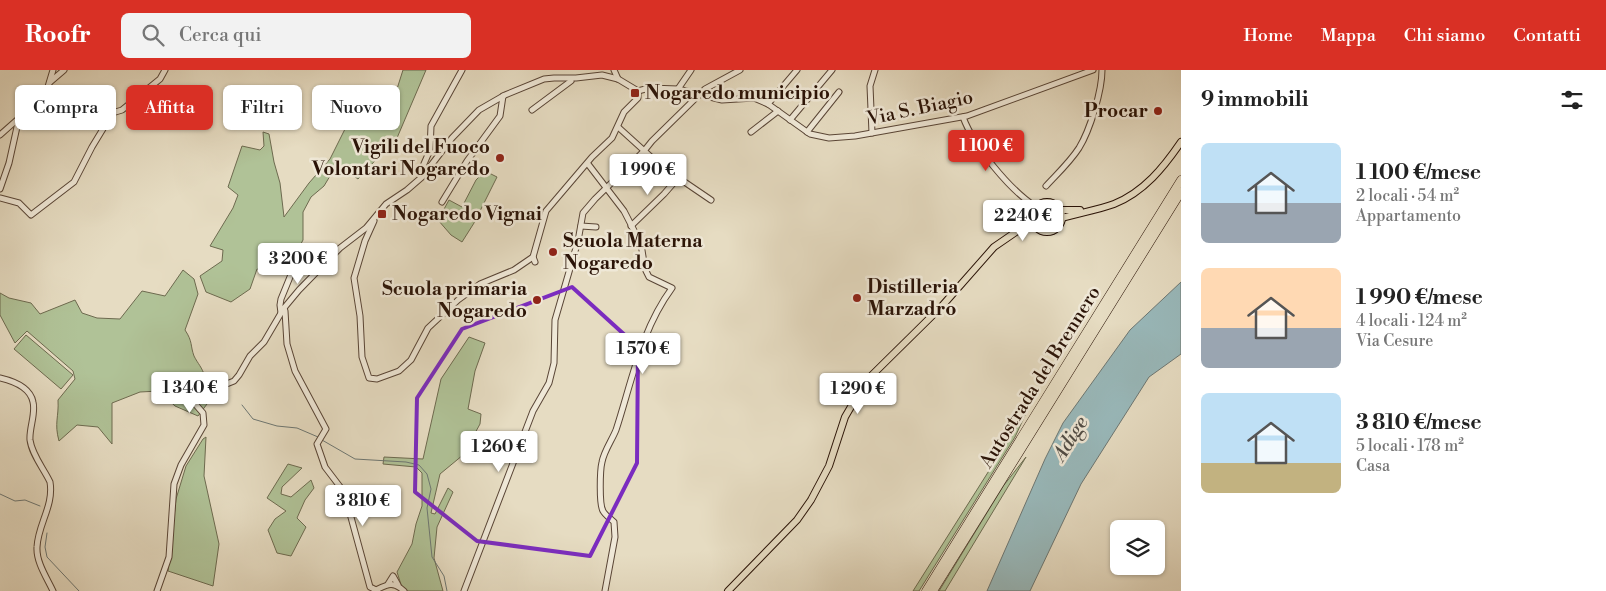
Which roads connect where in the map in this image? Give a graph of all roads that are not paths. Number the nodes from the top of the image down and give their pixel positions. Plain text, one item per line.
1 (53, 70) edge
2 (64, 70) edge
3 (166, 70) edge
4 (462, 70) edge
5 (614, 70) edge
6 (691, 70) edge
7 (740, 70) edge
8 (798, 70) edge
9 (832, 70) edge
10 (875, 70) edge
11 (1093, 70) edge
12 (1102, 70) edge
13 (618, 79) junction
14 (571, 81) dead end
15 (50, 82) junction
16 (49, 85) edge
17 (678, 89) junction
18 (638, 91) junction
19 (839, 92) dead end
20 (700, 95) junction
21 (502, 96) junction
22 (768, 104) junction
23 (532, 110) dead end
24 (778, 111) junction
25 (116, 112) edge
26 (963, 117) junction
27 (790, 120) junction
28 (15, 122) edge
29 (618, 126) junction
30 (17, 130) edge
31 (102, 130) edge
32 (751, 132) dead end
33 (807, 132) junction
34 (872, 133) junction
35 (0, 135) edge
36 (1181, 142) edge
37 (644, 151) junction
38 (588, 164) junction
39 (427, 171) junction
40 (678, 178) junction
41 (1181, 180) edge
42 (1046, 186) dead end
43 (607, 187) junction
44 (0, 189) edge
45 (1181, 192) edge
46 (0, 198) edge
47 (710, 200) dead end
48 (442, 202) dead end
49 (1036, 207) junction
50 (1060, 210) junction
51 (1086, 210) junction
52 (379, 212) junction
53 (1032, 217) junction
54 (1062, 218) junction
55 (1034, 225) junction
56 (581, 226) junction
57 (631, 226) junction
58 (596, 227) dead end
59 (1003, 241) junction
60 (299, 255) dead end
61 (282, 311) junction
62 (0, 378) edge
63 (53, 591) edge
64 (157, 591) edge
65 (404, 591) edge
66 (464, 591) edge
67 (605, 591) edge
68 (728, 591) edge
69 (926, 591) edge
70 (933, 591) edge

1 - 15 street
2 - 15 street
3 - 25 street
4 - 39 street
5 - 13 street
6 - 17 street
7 - 20 street
8 - 22 street
9 - 27 street
10 - 34 street
11 - 26 street, Via S. Biagio
12 - 42 street
13 - 18 street
13 - 21 street
14 - 23 street
15 - 16 street
17 - 18 street, Via S. Biagio
17 - 20 street, Via S. Biagio
18 - 29 street
19 - 33 street
20 - 22 street, Via S. Biagio
20 - 37 street
21 - 39 street
21 - 48 street
22 - 24 street, Via S. Biagio
24 - 27 street, Via S. Biagio
24 - 32 street
26 - 34 street, Via S. Biagio
26 - 49 street
27 - 33 street, Via S. Biagio
28 - 35 street
29 - 37 street
29 - 38 street
30 - 44 street
31 - 46 street
33 - 34 street, Via S. Biagio
36 - 51 main road
37 - 40 street
37 - 43 street
38 - 43 street
38 - 52 street
39 - 52 street
40 - 47 street
40 - 57 street
41 - 69 highway, Autostrada del Brennero
43 - 56 street
43 - 57 street
45 - 70 highway, Autostrada del Brennero
49 - 50 main road
49 - 53 main road
50 - 51 main road
50 - 54 main road
51 - 54 main road
52 - 61 street
53 - 55 main road
53 - 59 main road
54 - 55 main road
55 - 59 main road
56 - 58 street
56 - 66 street
57 - 67 street
59 - 68 main road
60 - 61 street
61 - 64 street
61 - 65 street
62 - 63 street

